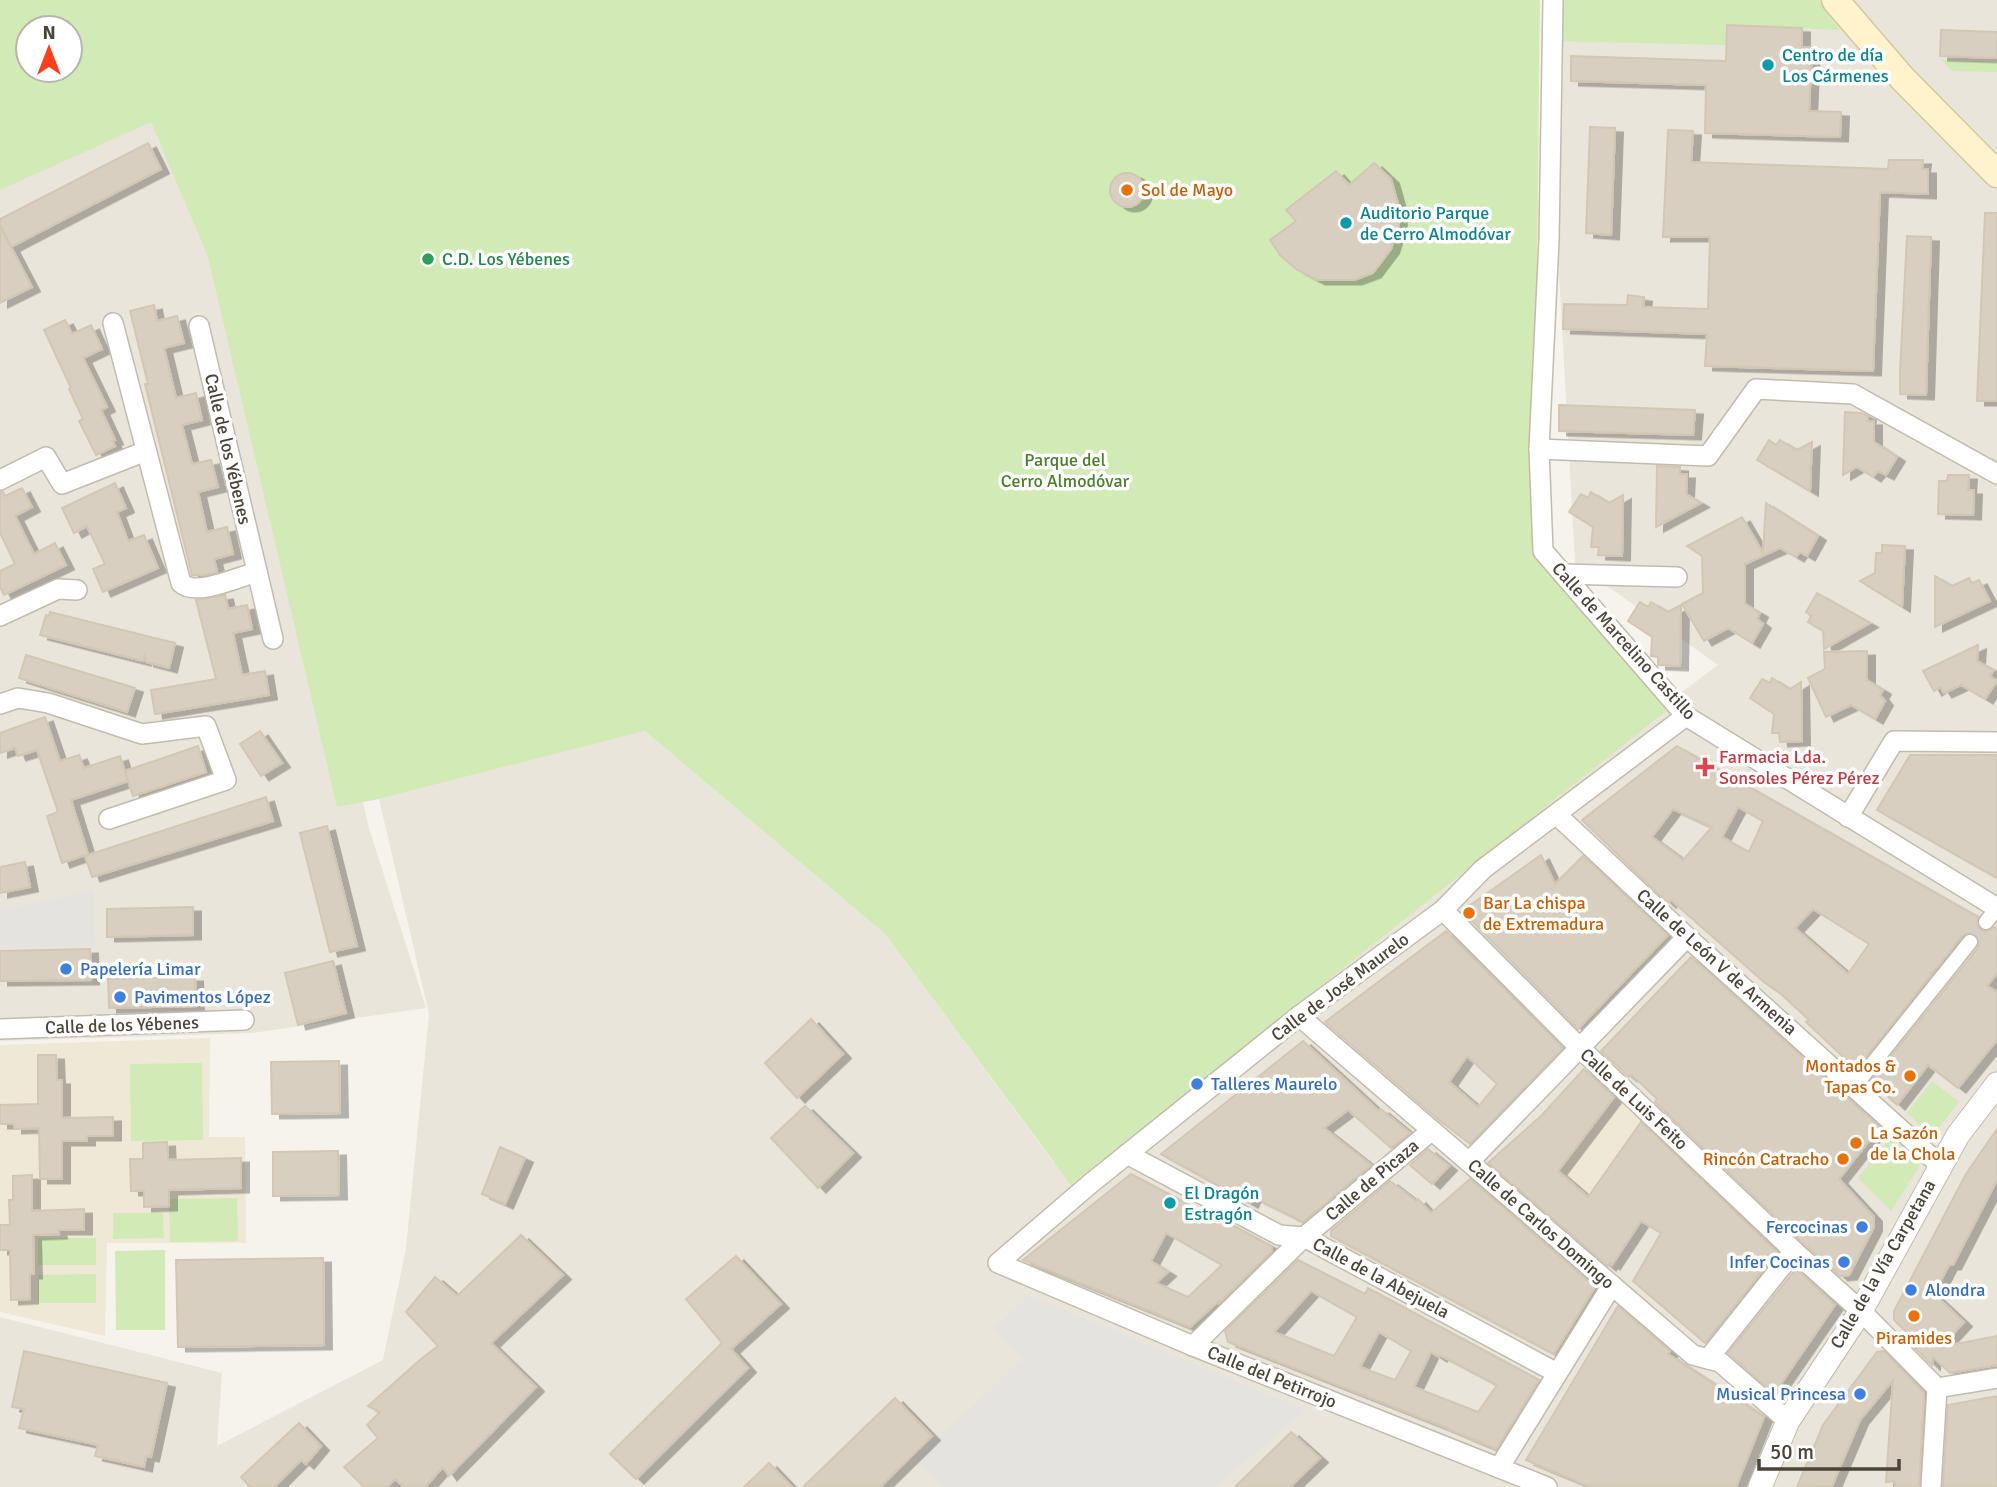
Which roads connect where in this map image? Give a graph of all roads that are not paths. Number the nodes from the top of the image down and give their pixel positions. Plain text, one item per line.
1 (1553, 0) edge
2 (1835, 0) edge
3 (1857, 0) edge
4 (1873, 45) junction
5 (1997, 174) edge
6 (113, 323) dead end
7 (199, 326) dead end
8 (1539, 449) junction
9 (146, 451) junction
10 (1997, 474) edge
11 (0, 480) edge
12 (257, 572) junction
13 (1563, 574) junction
14 (1677, 577) dead end
15 (77, 590) dead end
16 (0, 616) edge
17 (273, 639) dead end
18 (0, 704) edge
19 (1686, 716) junction
20 (1997, 743) edge
21 (1557, 815) junction
22 (1848, 817) junction
23 (108, 819) dead end
24 (1443, 910) junction
25 (1993, 913) edge
26 (1687, 937) junction
27 (1970, 942) tunnel mouth
28 (1299, 1016) junction
29 (244, 1020) dead end
30 (0, 1029) edge
31 (1579, 1047) junction
32 (1997, 1084) edge
33 (1854, 1087) junction
34 (1431, 1130) junction
35 (1127, 1154) junction
36 (1469, 1162) junction
37 (1940, 1164) junction
38 (1304, 1237) junction
39 (1794, 1251) junction
40 (998, 1263) joint
41 (1612, 1285) junction
42 (1861, 1311) junction
43 (1193, 1346) junction
44 (1708, 1359) junction
45 (1557, 1373) junction
46 (1997, 1378) edge
47 (1937, 1388) junction
48 (1788, 1421) junction
49 (1499, 1468) junction
50 (1547, 1487) edge
51 (1760, 1487) edge
52 (1931, 1487) edge

1 - 8 street, Calle de Marcelino Castillo
2 - 4 main road
3 - 4 main road
4 - 5 main road
6 - 9 street
7 - 12 street, Calle de los Yébenes
8 - 10 street
8 - 13 street, Calle de Marcelino Castillo
9 - 11 street
9 - 12 street
12 - 17 street, Calle de los Yébenes
13 - 14 street
13 - 19 street, Calle de Marcelino Castillo
15 - 16 street
18 - 23 street
19 - 21 street, Calle de José Maurelo
19 - 22 street, Calle de Marcelino Castillo
20 - 22 street
21 - 24 street, Calle de José Maurelo
21 - 26 street, Calle de León V de Armenia
22 - 25 street, Calle de Marcelino Castillo
24 - 28 street, Calle de José Maurelo
24 - 31 street, Calle de Luis Feito
26 - 31 street
26 - 33 street, Calle de León V de Armenia
27 - 33 street
28 - 34 street, Calle de Carlos Domingo
28 - 35 street, Calle de José Maurelo
29 - 30 street, Calle de los Yébenes
31 - 36 street
31 - 39 street, Calle de Luis Feito
32 - 37 street, Calle de la Vía Carpetana
33 - 37 street, Calle de León V de Armenia
34 - 36 street, Calle de Carlos Domingo
34 - 38 street, Calle de Picaza
35 - 38 street, Calle de la Abejuela
35 - 40 street, Calle de José Maurelo
36 - 41 street, Calle de Carlos Domingo
37 - 42 street, Calle de la Vía Carpetana
38 - 43 street, Calle de Picaza
38 - 45 street, Calle de la Abejuela
39 - 42 street, Calle de Luis Feito
39 - 44 street
40 - 43 street, Calle del Petirrojo
41 - 44 street, Calle de Carlos Domingo
41 - 45 street
42 - 47 street, Calle de Luis Feito
42 - 48 street, Calle de la Vía Carpetana
43 - 49 street, Calle del Petirrojo
44 - 48 street, Calle de Carlos Domingo
45 - 49 street
46 - 47 street
47 - 52 street
48 - 51 street, Calle de la Vía Carpetana
49 - 50 street, Calle del Petirrojo

